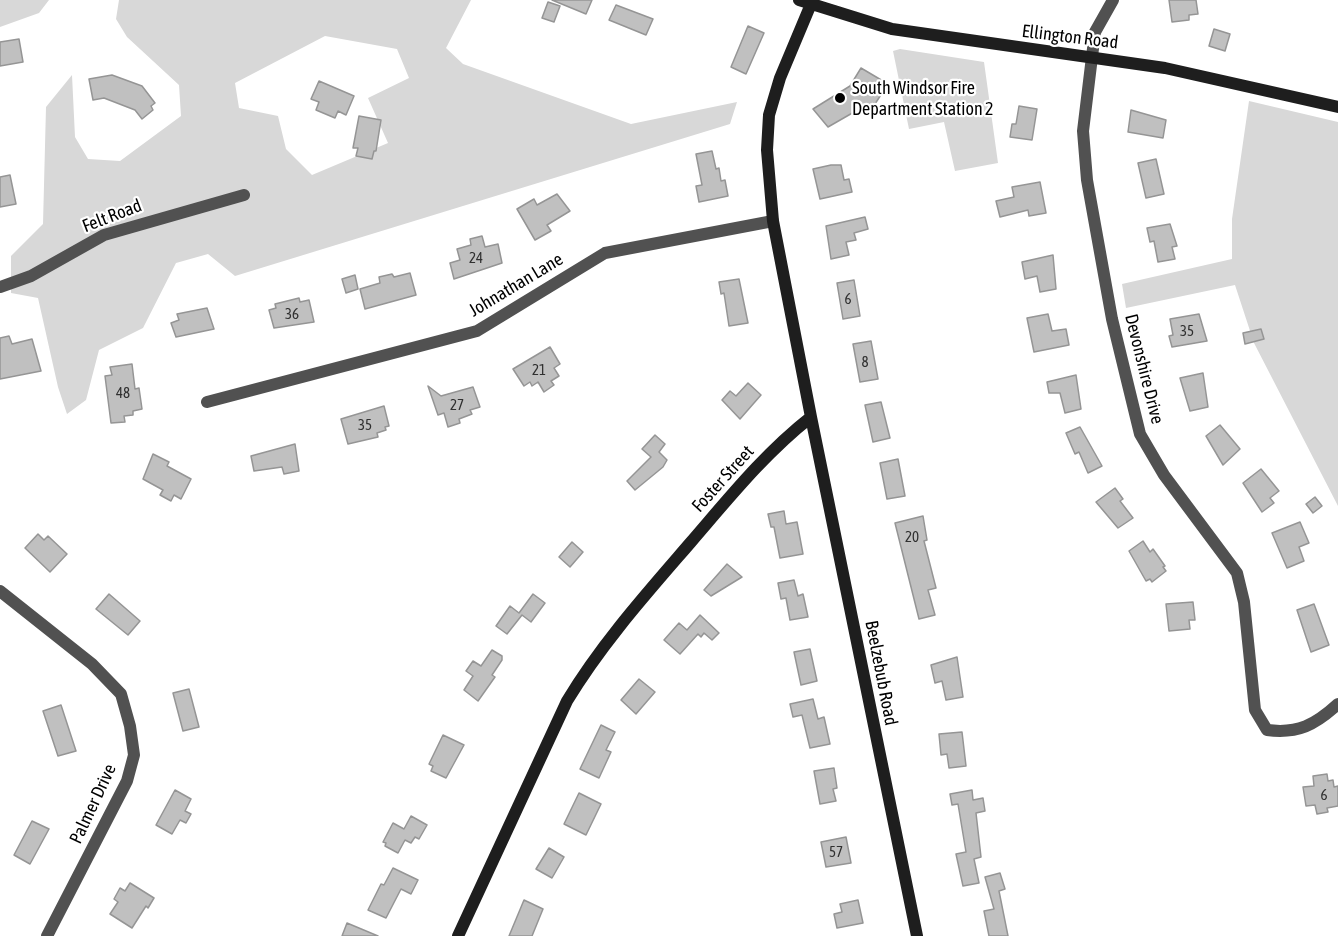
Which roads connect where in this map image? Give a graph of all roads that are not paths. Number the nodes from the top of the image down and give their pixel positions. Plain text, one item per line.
1 (1113, 0) edge
2 (805, 2) edge
3 (1091, 57) junction
4 (1338, 107) edge
5 (244, 195) dead end
6 (773, 221) junction
7 (0, 287) edge
8 (207, 402) dead end
9 (811, 417) junction
10 (0, 591) edge
11 (1338, 704) edge
12 (47, 936) edge
13 (458, 936) edge
14 (917, 936) edge

1 - 3 street, Devonshire Drive
2 - 3 street, Ellington Road
2 - 6 street
3 - 4 street, Ellington Road
3 - 11 street, Devonshire Drive
5 - 7 street, Felt Road
6 - 8 street, Johnathan Lane
6 - 9 street
9 - 13 street, Foster Street
9 - 14 street, Beelzebub Road
10 - 12 street, Palmer Drive

